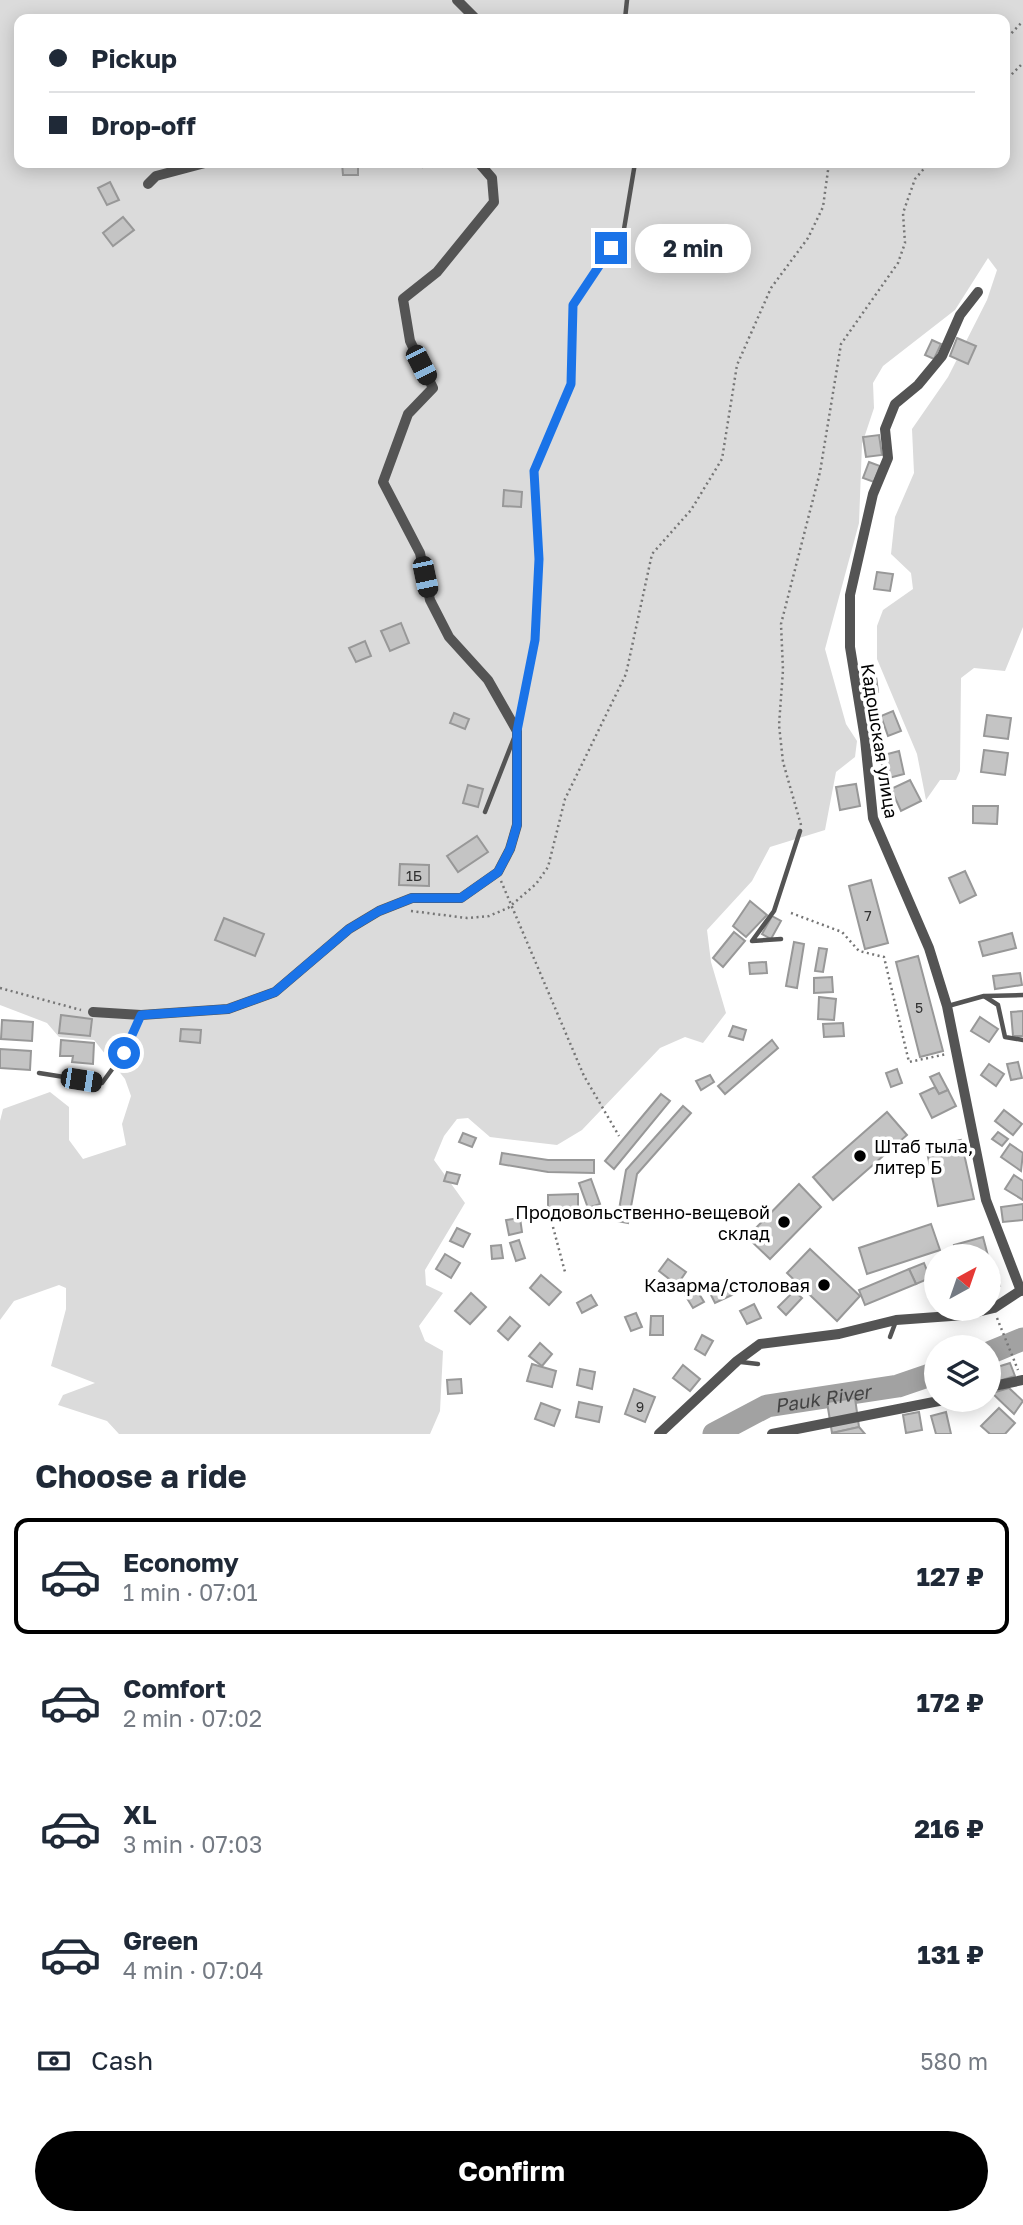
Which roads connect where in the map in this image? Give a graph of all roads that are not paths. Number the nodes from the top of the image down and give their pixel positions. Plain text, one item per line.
1 (457, 0) edge
2 (471, 14) edge
3 (186, 168) edge
4 (483, 168) edge
5 (634, 168) edge
6 (148, 184) dead end
7 (978, 292) dead end
8 (517, 731) junction
9 (485, 812) dead end
10 (800, 831) road end
11 (781, 939) dead end
12 (1023, 995) edge
13 (984, 996) junction
14 (947, 1006) junction
15 (93, 1013) road end
16 (141, 1015) junction
17 (1023, 1040) edge
18 (39, 1073) dead end
19 (1022, 1290) edge
20 (896, 1320) junction
21 (890, 1337) dead end
22 (737, 1361) junction
23 (758, 1364) dead end
24 (1023, 1380) edge
25 (1001, 1385) edge
26 (924, 1404) edge
27 (660, 1434) edge
28 (772, 1434) edge

1 - 2 street
3 - 6 street
4 - 8 street
5 - 8 lane
7 - 14 street, Кадошская улица
8 - 9 lane
8 - 16 street
10 - 11 lane
12 - 13 lane
13 - 14 lane
13 - 17 lane
14 - 19 street, Кадошская улица
15 - 16 street
16 - 18 lane
19 - 20 street
20 - 21 lane
20 - 22 street
22 - 23 lane
22 - 27 street
24 - 25 street
26 - 28 street

